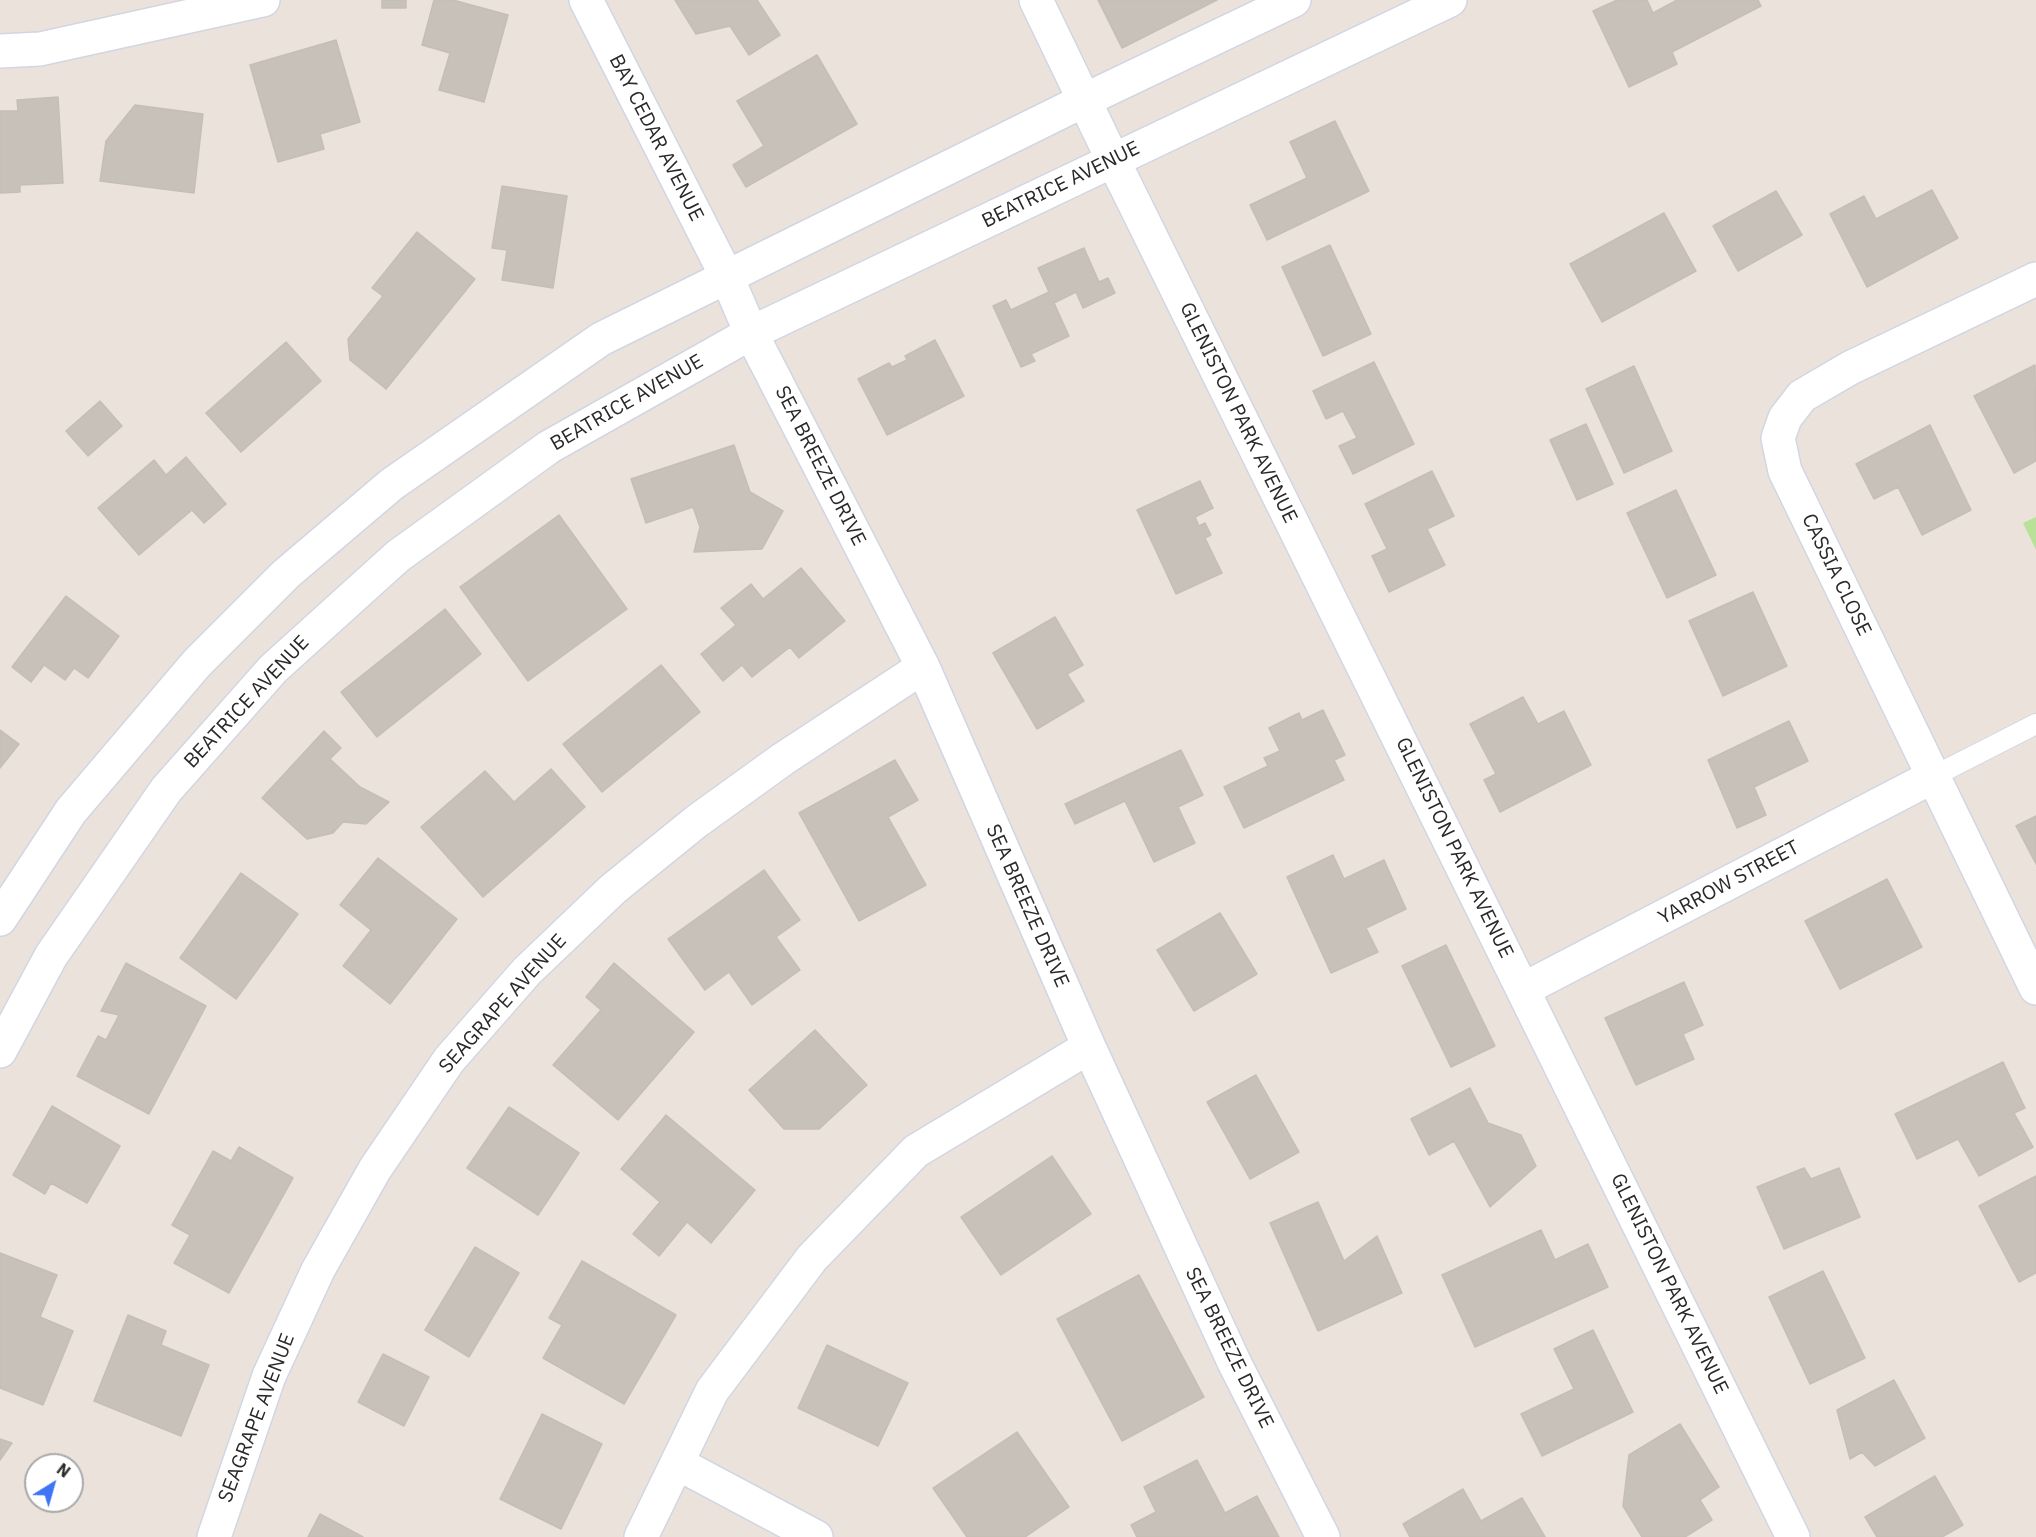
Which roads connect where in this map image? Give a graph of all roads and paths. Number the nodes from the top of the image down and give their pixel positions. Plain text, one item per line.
1 (263, 0) edge
2 (586, 0) edge
3 (1036, 0) edge
4 (1294, 0) edge
5 (1450, 0) edge
6 (0, 51) edge
7 (1084, 100) junction
8 (1113, 160) junction
9 (727, 277) junction
10 (2036, 279) edge
11 (751, 333) junction
12 (923, 667) junction
13 (2036, 724) edge
14 (1934, 776) junction
15 (0, 919) edge
16 (2036, 988) edge
17 (1524, 989) junction
18 (1089, 1047) junction
19 (0, 1051) edge
20 (677, 1463) junction
21 (214, 1537) edge
22 (641, 1537) edge
23 (816, 1537) edge
24 (1323, 1537) edge
25 (1793, 1537) edge

1 - 6 street
2 - 9 street, BAY CEDAR AVENUE
3 - 7 street
4 - 7 street
5 - 8 street, BEATRICE AVENUE
7 - 8 street, GLENISTON PARK AVENUE
7 - 9 street
8 - 11 street, BEATRICE AVENUE
8 - 17 street, GLENISTON PARK AVENUE
9 - 11 street, SEA BREEZE DRIVE
9 - 15 street
10 - 14 street, CASSIA CLOSE
11 - 12 street, SEA BREEZE DRIVE
11 - 19 street, BEATRICE AVENUE
12 - 18 street, SEA BREEZE DRIVE
12 - 21 street, SEAGRAPE AVENUE
13 - 14 lane
14 - 16 street, CASSIA CLOSE
14 - 17 street, YARROW STREET
17 - 25 street, GLENISTON PARK AVENUE
18 - 20 street
18 - 24 street, SEA BREEZE DRIVE
20 - 22 street
20 - 23 street

